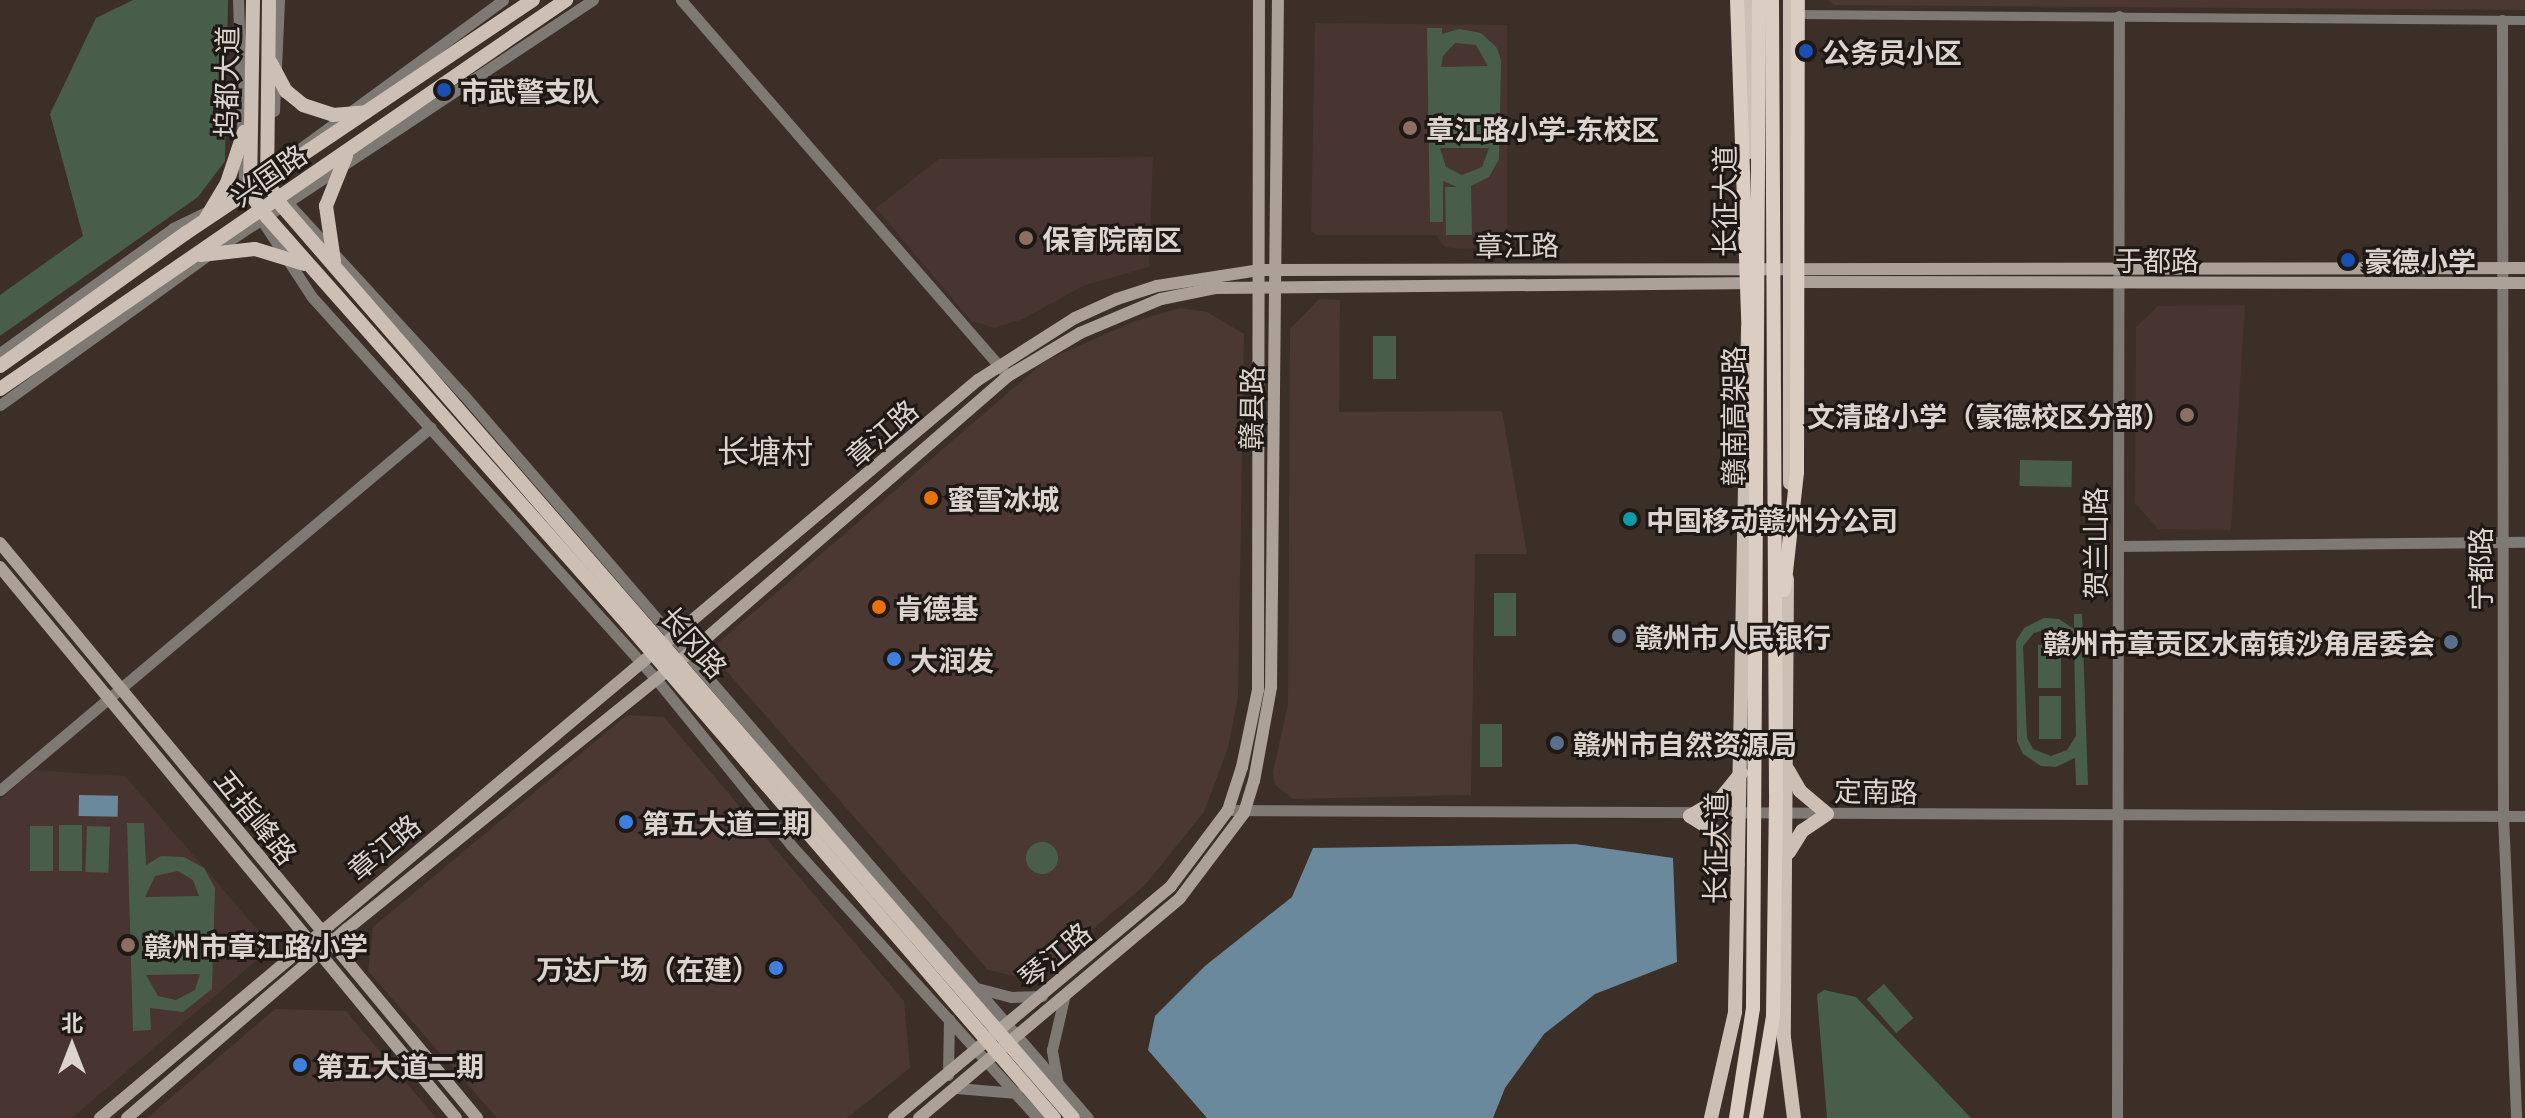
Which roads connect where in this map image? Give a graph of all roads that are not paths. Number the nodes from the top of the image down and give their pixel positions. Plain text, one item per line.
1 (238, 0) edge
2 (253, 0) edge
3 (269, 0) edge
4 (279, 0) edge
5 (503, 0) edge
6 (533, 0) edge
7 (566, 0) edge
8 (593, 0) edge
9 (681, 0) edge
10 (1259, 0) edge
11 (1278, 0) edge
12 (1737, 0) edge
13 (1749, 0) edge
14 (1759, 0) edge
15 (1772, 0) edge
16 (1798, 0) edge
17 (1790, 7) edge
18 (2119, 16) junction
19 (2502, 20) junction
20 (2525, 20) edge
21 (268, 51) junction
22 (251, 72) junction
23 (276, 75) junction
24 (374, 109) junction
25 (342, 116) junction
26 (242, 142) junction
27 (354, 147) junction
28 (336, 172) junction
29 (269, 176) junction
30 (247, 191) junction
31 (282, 201) junction
32 (214, 209) junction
33 (262, 215) junction
34 (186, 233) junction
35 (327, 242) junction
36 (212, 252) junction
37 (281, 256) junction
38 (182, 262) junction
39 (2118, 268) junction
40 (2503, 268) junction
41 (2525, 268) edge
42 (338, 269) junction
43 (1259, 270) junction
44 (1276, 270) junction
45 (313, 271) junction
46 (1788, 275) junction
47 (1749, 276) junction
48 (2118, 283) junction
49 (2504, 283) junction
50 (2525, 283) edge
51 (1258, 288) junction
52 (1276, 289) junction
53 (0, 353) edge
54 (997, 365) junction
55 (0, 366) edge
56 (1008, 376) junction
57 (0, 389) edge
58 (0, 405) edge
59 (431, 427) junction
60 (1757, 502) junction
61 (2503, 542) junction
62 (2525, 542) edge
63 (0, 543) edge
64 (2118, 546) junction
65 (0, 567) edge
66 (657, 649) junction
67 (683, 658) junction
68 (1777, 662) junction
69 (661, 675) junction
70 (120, 687) junction
71 (107, 699) junction
72 (1787, 767) junction
73 (1742, 773) junction
74 (0, 790) edge
75 (1228, 810) junction
76 (1244, 813) junction
77 (1787, 814) junction
78 (1827, 814) junction
79 (2117, 815) junction
80 (1690, 816) junction
81 (1741, 816) junction
82 (2503, 816) junction
83 (2525, 816) edge
84 (1786, 868) junction
85 (1740, 871) junction
86 (323, 928) junction
87 (307, 939) junction
88 (333, 941) junction
89 (319, 954) junction
90 (969, 986) junction
91 (1042, 996) junction
92 (1064, 998) junction
93 (949, 1018) junction
94 (998, 1044) junction
95 (948, 1075) junction
96 (1058, 1086) junction
97 (956, 1088) junction
98 (1017, 1093) junction
99 (100, 1118) edge
100 (127, 1118) edge
101 (456, 1118) edge
102 (477, 1118) edge
103 (894, 1118) edge
104 (919, 1118) edge
105 (1038, 1118) edge
106 (1054, 1118) edge
107 (1073, 1118) edge
108 (1088, 1118) edge
109 (1711, 1118) edge
110 (1736, 1118) edge
111 (1756, 1118) edge
112 (1794, 1118) edge
113 (2117, 1118) edge
114 (2516, 1118) edge

1 - 26 street
2 - 22 main road, 坞都大道
3 - 21 main road, 坞都大道
4 - 23 street
5 - 25 street
6 - 24 main road, 兴国路
7 - 27 main road, 兴国路
8 - 28 street
9 - 54 street
10 - 43 main road, 赣县路
11 - 44 main road, 赣县路
12 - 60 highway, bridge
13 - 47 main road, 长征大道
14 - 60 highway, 赣南高架路, bridge
15 - 68 highway, 赣南高架路, bridge
16 - 68 highway, bridge
17 - 18 street
17 - 46 main road
18 - 19 street
18 - 39 street, 贺兰山路
19 - 20 street
19 - 40 street, 宁都路
21 - 23 main road
21 - 29 main road, 坞都大道
22 - 26 main road
22 - 30 main road, 坞都大道
23 - 25 main road
23 - 29 street
24 - 25 main road
24 - 29 main road, 兴国路
25 - 29 street
26 - 30 street
26 - 32 main road
27 - 28 main road
27 - 31 main road, 兴国路
28 - 31 street
28 - 35 main road
29 - 30 main road, 兴国路
29 - 31 main road, 坞都大道
30 - 32 street
30 - 33 main road
30 - 34 main road, 兴国路
31 - 33 main road, 兴国路
31 - 35 street
31 - 42 main road, 长冈路
32 - 34 main road
32 - 53 street
33 - 36 street
33 - 37 street
33 - 38 main road, 兴国路
33 - 45 main road, 长冈路
34 - 55 main road, 兴国路
35 - 42 main road
35 - 66 street
36 - 37 main road
36 - 38 main road
36 - 58 street
37 - 45 main road
37 - 59 street
38 - 57 main road, 兴国路
39 - 40 main road, 于都路
39 - 46 main road, 于都路
39 - 48 street, 贺兰山路
40 - 41 main road, 于都路
40 - 49 street, 宁都路
42 - 66 main road, 长冈路
43 - 44 main road, 章江路
43 - 51 main road, 赣县路
43 - 54 main road, 章江路
44 - 47 main road, 章江路
44 - 52 main road, 赣县路
45 - 66 main road, 长冈路
46 - 47 main road, 章江路
46 - 48 main road, 于都路
46 - 72 main road
47 - 52 main road, 章江路
47 - 73 main road, 长征大道
48 - 49 main road, 于都路
48 - 64 street, 贺兰山路
49 - 50 main road, 于都路
49 - 61 street, 宁都路
51 - 52 main road, 章江路
51 - 56 main road, 章江路
51 - 75 main road, 赣县路
52 - 76 main road, 赣县路
54 - 56 street
54 - 66 main road, 章江路
56 - 67 main road, 章江路
59 - 66 street
59 - 70 street
60 - 110 highway, 赣南高架路, bridge
61 - 62 street
61 - 64 street
61 - 82 street, 宁都路
63 - 70 main road, 五指峰路
64 - 79 street, 贺兰山路
65 - 71 main road, 五指峰路
66 - 67 main road, 长冈路
66 - 69 main road, 长冈路
66 - 86 main road, 章江路
67 - 69 main road, 章江路
67 - 90 street
67 - 94 main road, 长冈路
68 - 111 highway, 赣南高架路, bridge
69 - 88 main road, 章江路
69 - 93 street
69 - 94 main road, 长冈路
70 - 71 street
70 - 86 main road, 五指峰路
71 - 74 street
71 - 87 main road, 五指峰路
72 - 77 main road
72 - 78 main road
73 - 80 main road
73 - 81 main road, 长征大道
75 - 76 street, 定南路
75 - 91 main road, 琴江路
76 - 80 street, 定南路
76 - 92 main road, 琴江路
77 - 78 street, 定南路
77 - 81 street, 定南路
77 - 84 main road
78 - 79 street, 定南路
78 - 84 main road
79 - 82 street, 定南路
79 - 113 street, 贺兰山路
80 - 81 street, 定南路
80 - 85 main road
81 - 85 main road, 长征大道
82 - 83 street, 定南路
82 - 114 street, 宁都路
84 - 112 main road
85 - 109 main road, 长征大道
86 - 87 main road, 章江路
86 - 88 main road, 五指峰路
87 - 89 main road, 五指峰路
87 - 99 main road, 章江路
88 - 89 main road, 章江路
88 - 102 main road, 五指峰路
89 - 100 main road, 章江路
89 - 101 main road, 五指峰路
90 - 91 street
90 - 94 street
91 - 94 main road, 琴江路
92 - 94 main road, 琴江路
92 - 96 street
93 - 94 street
93 - 95 street
94 - 95 main road, 琴江路
94 - 96 street
94 - 97 main road, 琴江路
94 - 98 street
94 - 106 main road, 长冈路
94 - 107 main road, 长冈路
95 - 103 main road, 琴江路
96 - 108 street
97 - 98 street
97 - 104 main road, 琴江路
98 - 105 street

